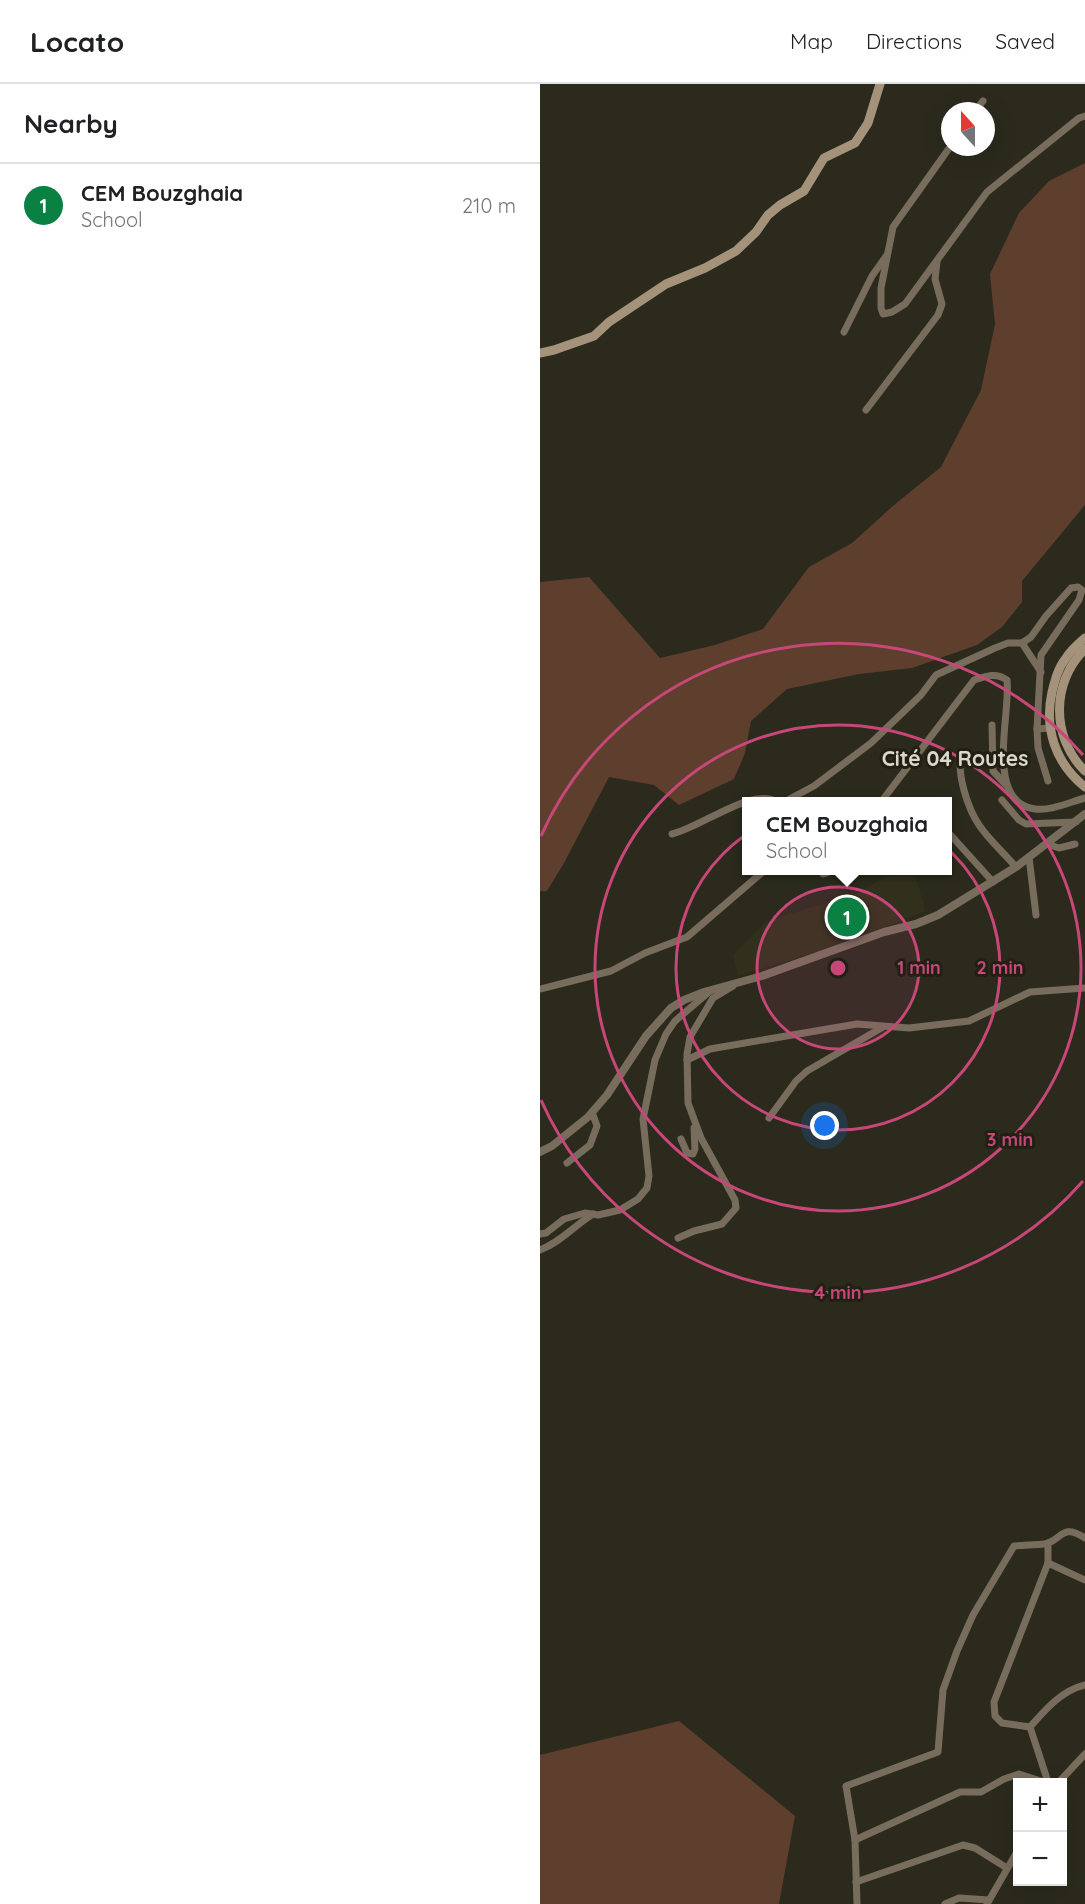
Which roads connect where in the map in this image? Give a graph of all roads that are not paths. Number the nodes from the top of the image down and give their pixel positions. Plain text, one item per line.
1 (880, 84) edge
2 (1085, 116) edge
3 (944, 156) edge
4 (888, 252) junction
5 (937, 260) junction
6 (844, 332) dead end
7 (540, 353) edge
8 (866, 411) dead end
9 (1083, 587) edge
10 (1085, 638) edge
11 (1022, 643) junction
12 (1085, 649) edge
13 (1041, 672) junction
14 (992, 725) dead end
15 (1049, 728) junction
16 (1037, 729) junction
17 (961, 754) dead end
18 (1085, 771) edge
19 (1048, 781) dead end
20 (1007, 786) junction
21 (1085, 787) edge
22 (792, 797) edge
23 (885, 797) edge
24 (1085, 798) edge
25 (1002, 800) dead end
26 (742, 803) edge
27 (1085, 814) edge
28 (1077, 822) junction
29 (1050, 825) junction
30 (672, 834) dead end
31 (952, 836) edge
32 (1059, 836) junction
33 (1047, 844) junction
34 (1075, 844) dead end
35 (1029, 857) junction
36 (1016, 867) junction
37 (759, 875) edge
38 (993, 882) junction
39 (1036, 915) dead end
40 (737, 983) junction
41 (1085, 988) edge
42 (540, 989) edge
43 (711, 990) junction
44 (882, 1027) junction
45 (687, 1060) junction
46 (592, 1113) junction
47 (769, 1118) dead end
48 (694, 1120) junction
49 (681, 1139) dead end
50 (540, 1152) edge
51 (567, 1163) dead end
52 (594, 1214) junction
53 (540, 1234) edge
54 (678, 1238) dead end
55 (540, 1250) edge
56 (1085, 1538) edge
57 (1048, 1543) junction
58 (1048, 1563) junction
59 (1085, 1580) edge
60 (1085, 1685) edge
61 (1030, 1727) junction
62 (1085, 1754) edge
63 (1032, 1778) edge
64 (1045, 1778) edge
65 (1063, 1778) edge
66 (855, 1840) junction
67 (1013, 1857) edge
68 (1007, 1868) junction
69 (856, 1882) junction
70 (988, 1902) edge
71 (857, 1904) edge
72 (945, 1904) edge

1 - 7 main road
2 - 5 street
3 - 4 street
4 - 5 street
4 - 6 street
5 - 8 street
9 - 11 street
9 - 13 street
10 - 15 main road
11 - 13 street
11 - 22 street
12 - 18 main road
13 - 16 street
14 - 20 street
15 - 16 street
15 - 21 main road
16 - 19 street
17 - 36 street
20 - 23 street
20 - 24 street
25 - 29 street
26 - 30 street
27 - 28 street
28 - 29 street
28 - 32 street
29 - 32 street
31 - 38 street
32 - 33 street
33 - 34 street
33 - 35 street
35 - 36 street
35 - 39 street
36 - 38 street
37 - 42 street
38 - 40 street
40 - 43 street
40 - 45 street
41 - 44 street
43 - 46 street
43 - 52 street
44 - 45 street
44 - 47 street
45 - 48 street
46 - 50 street
46 - 51 street
48 - 49 street
48 - 54 street
52 - 53 street
52 - 55 street
56 - 57 street
57 - 58 street
57 - 66 street
58 - 59 street
58 - 61 street
60 - 61 street
61 - 64 street
62 - 65 street
63 - 66 street
66 - 69 street
67 - 68 street
68 - 69 street
68 - 70 street
69 - 71 street
70 - 72 street

